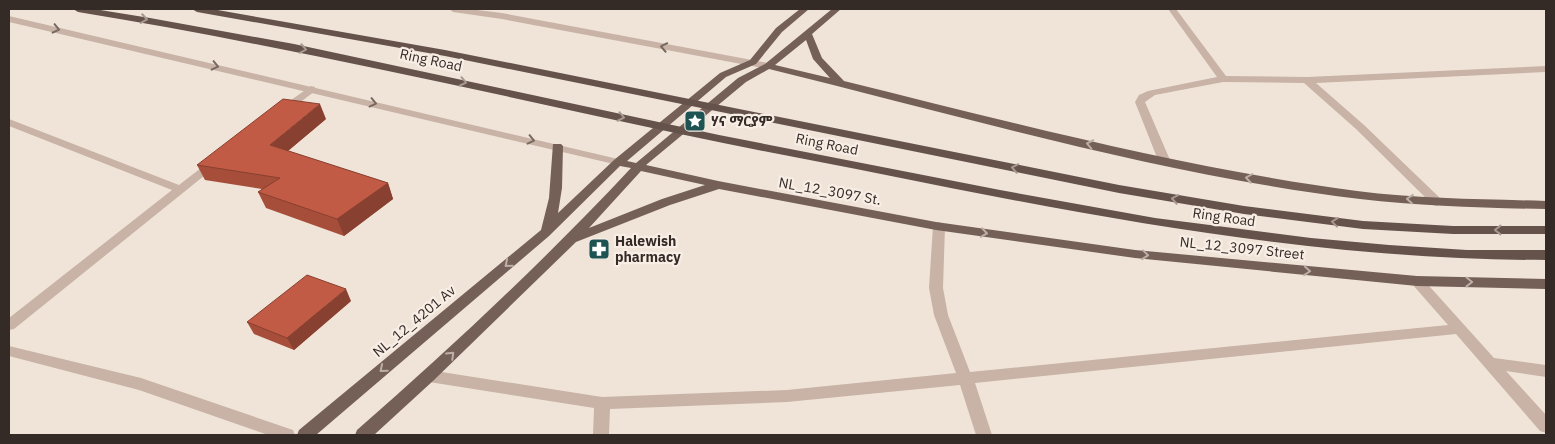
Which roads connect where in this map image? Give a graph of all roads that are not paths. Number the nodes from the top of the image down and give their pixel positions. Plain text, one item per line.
1 (78, 9) edge
2 (197, 9) edge
3 (453, 9) edge
4 (805, 9) edge
5 (837, 9) edge
6 (1172, 9) edge
7 (503, 12) edge
8 (9, 19) edge
9 (808, 34) junction
10 (753, 62) junction
11 (768, 66) junction
12 (1546, 69) edge
13 (1223, 79) junction
14 (1308, 80) junction
15 (840, 83) junction
16 (311, 89) junction
17 (272, 118) edge
18 (9, 122) edge
19 (556, 146) junction
20 (226, 154) edge
21 (622, 159) junction
22 (1164, 160) junction
23 (642, 164) junction
24 (718, 186) junction
25 (180, 189) junction
26 (1437, 202) junction
27 (1546, 205) edge
28 (938, 226) junction
29 (1546, 230) edge
30 (546, 233) junction
31 (571, 240) junction
32 (1546, 255) edge
33 (1417, 281) junction
34 (1546, 284) edge
35 (9, 325) edge
36 (1458, 329) junction
37 (9, 351) edge
38 (1492, 364) junction
39 (1546, 371) edge
40 (429, 376) junction
41 (966, 380) junction
42 (602, 403) junction
43 (1546, 426) edge
44 (287, 435) edge
45 (305, 435) edge
46 (363, 435) edge
47 (601, 435) edge
48 (984, 435) edge

1 -> 32 highway, Ring Road
29 -> 2 highway, Ring Road
3 - 7 street
4 - 10 main road
5 - 9 main road
6 - 13 street
10 -> 7 street
8 -> 16 street
9 - 11 main road
9 - 15 main road
10 - 11 street
10 - 21 main road, NL_12_4201 Av
11 - 15 main road
11 - 23 main road
12 - 14 street
13 - 14 street
13 - 22 street
14 - 26 street
22 -> 15 main road
16 - 17 street
16 -> 19 street
18 - 25 street
19 - 21 street
19 - 30 main road
20 - 25 street
21 - 23 main road, NL_12_3097 St.
21 - 30 main road, NL_12_4201 Av
26 -> 22 main road
23 - 24 main road, NL_12_3097 St.
23 - 31 main road
24 - 28 main road, NL_12_3097 St.
24 - 31 main road
25 - 35 street
26 - 27 main road
28 -> 33 main road, NL_12_3097 Street
28 - 41 street
30 -> 45 main road, NL_12_4201 Av
40 -> 31 main road
33 -> 34 main road, NL_12_3097 Street
33 - 36 street
36 - 38 street
36 - 41 street
37 - 44 street
38 - 39 street
38 - 43 street
40 - 42 street
40 - 46 main road
41 - 42 street
41 - 48 street
42 - 47 street

